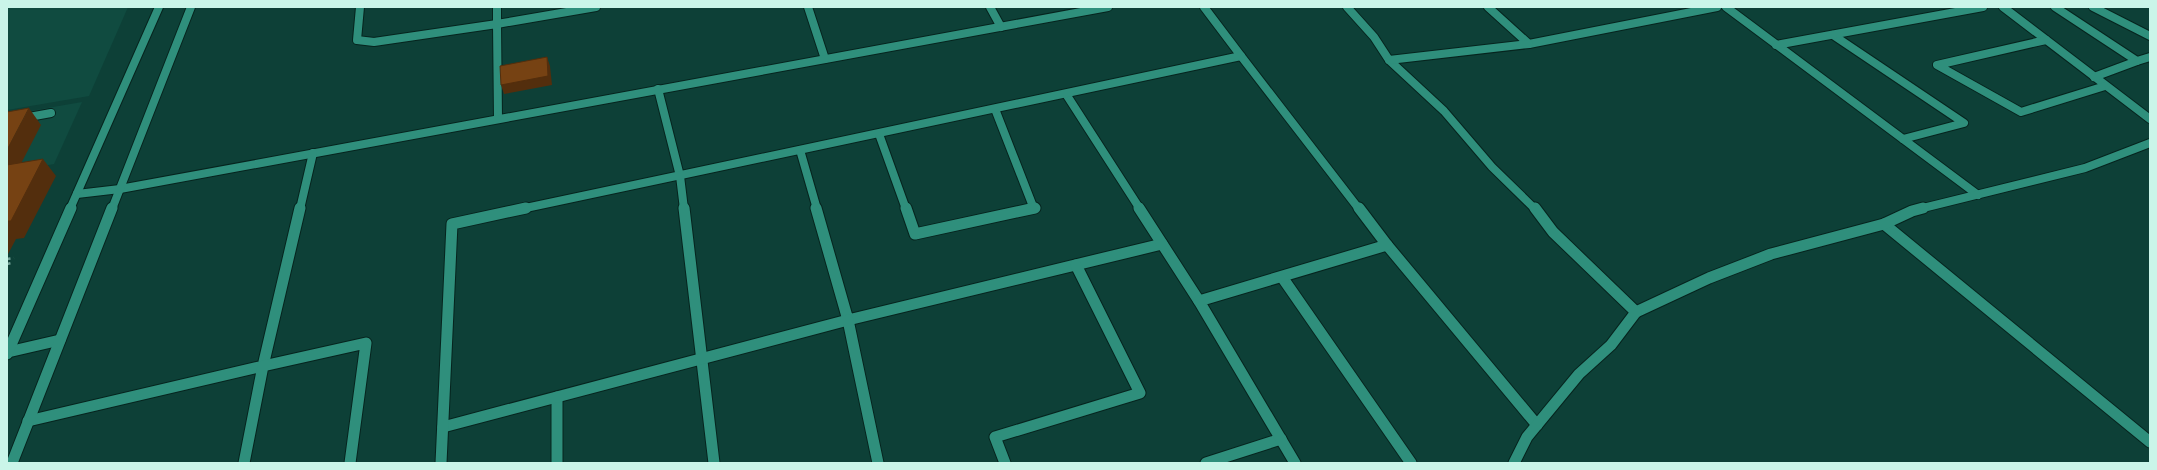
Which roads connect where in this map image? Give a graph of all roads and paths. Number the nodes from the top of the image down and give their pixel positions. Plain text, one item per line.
1 (159, 7) edge
2 (191, 7) edge
3 (360, 7) edge
4 (497, 7) edge
5 (596, 7) edge
6 (808, 7) edge
7 (990, 7) edge
8 (1108, 7) edge
9 (1204, 7) edge
10 (1347, 7) edge
11 (1488, 7) edge
12 (1717, 7) edge
13 (1726, 7) edge
14 (1983, 7) edge
15 (2003, 7) edge
16 (2055, 7) edge
17 (2093, 7) edge
18 (497, 24) junction
19 (1001, 27) junction
20 (1833, 35) junction
21 (2150, 36) edge
22 (2046, 40) junction
23 (1529, 44) junction
24 (1776, 45) junction
25 (1241, 56) junction
26 (2150, 57) edge
27 (825, 59) junction
28 (1389, 60) junction
29 (2137, 61) junction
30 (2094, 77) junction
31 (2105, 86) junction
32 (658, 90) junction
33 (1066, 94) junction
34 (995, 109) junction
35 (51, 113) dead end
36 (498, 119) junction
37 (2150, 119) edge
38 (7, 121) edge
39 (879, 134) junction
40 (1903, 139) junction
41 (2150, 143) edge
42 (800, 150) junction
43 (313, 153) junction
44 (680, 176) junction
45 (120, 189) junction
46 (77, 194) junction
47 (1978, 195) junction
48 (1884, 224) junction
49 (1162, 244) junction
50 (1387, 245) junction
51 (14, 258) dead end
52 (7, 259) edge
53 (12, 263) dead end
54 (7, 264) edge
55 (1076, 265) junction
56 (1282, 277) junction
57 (1200, 301) junction
58 (1636, 312) junction
59 (848, 320) junction
60 (60, 340) junction
61 (8, 353) edge
62 (702, 359) junction
63 (263, 366) junction
64 (557, 397) junction
65 (28, 421) junction
66 (1537, 425) junction
67 (443, 427) junction
68 (1281, 440) junction
69 (2150, 442) edge
70 (12, 463) edge
71 (244, 463) edge
72 (350, 463) edge
73 (441, 463) edge
74 (557, 463) edge
75 (714, 463) edge
76 (878, 463) edge
77 (1005, 463) edge
78 (1206, 463) edge
79 (1295, 463) edge
80 (1412, 463) edge
81 (1514, 463) edge

1 - 46 street
2 - 45 street
3 - 18 street
4 - 18 street
5 - 18 street
6 - 27 street
7 - 19 street
8 - 19 street
9 - 25 street
10 - 28 street
11 - 23 street
12 - 23 street
13 - 24 street
14 - 20 street
15 - 22 street
16 - 29 street
17 - 21 street
18 - 36 street
19 - 27 street
20 - 24 street
20 - 40 street
22 - 30 street
22 - 31 street
23 - 28 street
24 - 40 street
25 - 33 street
25 - 50 street
26 - 29 street
27 - 32 street
28 - 58 street
29 - 30 street
30 - 31 street
31 - 37 street
32 - 36 street
32 - 44 street
33 - 34 street
33 - 49 street
34 - 39 street
34 - 39 street
35 - 38 street
36 - 43 street
39 - 42 street
40 - 47 street
41 - 47 street
42 - 44 street
42 - 59 street
43 - 45 street
43 - 63 street
44 - 62 street
44 - 67 street
45 - 46 street
45 - 60 street
46 - 61 street
47 - 48 street
48 - 58 street
48 - 69 street
49 - 55 street
49 - 57 street
50 - 56 street
50 - 66 street
51 - 52 path
53 - 54 path
55 - 59 street
55 - 77 street
56 - 57 street
56 - 80 street
57 - 68 street
58 - 66 street
59 - 62 street
59 - 76 street
60 - 61 street
60 - 65 street
62 - 64 street
62 - 75 street
63 - 65 street
63 - 71 street
63 - 72 street
64 - 67 street
64 - 74 street
65 - 70 street
66 - 81 street
67 - 73 street
68 - 78 street
68 - 79 street

